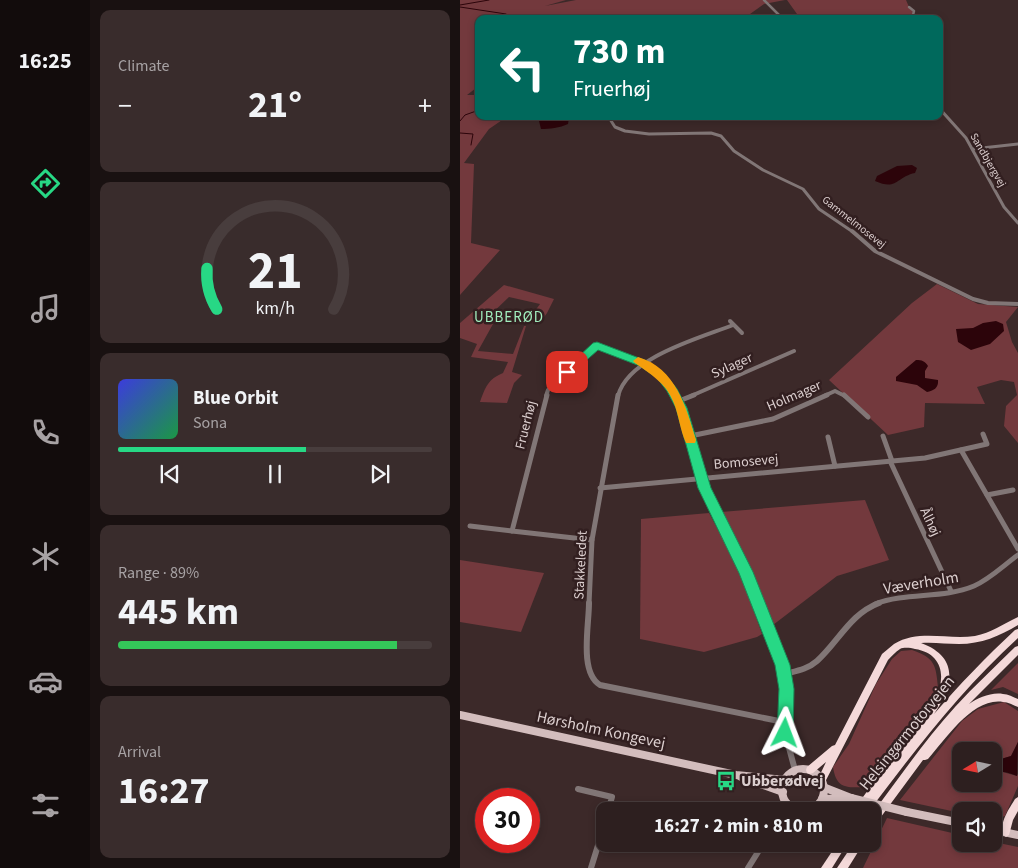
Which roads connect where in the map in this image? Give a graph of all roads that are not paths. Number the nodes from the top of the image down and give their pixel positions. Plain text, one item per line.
1 (764, 0) edge
2 (909, 7) dead end
3 (779, 15) edge
4 (913, 15) edge
5 (943, 113) edge
6 (611, 120) edge
7 (1018, 144) edge
8 (973, 149) junction
9 (1018, 223) edge
10 (1018, 304) edge
11 (742, 333) dead end
12 (794, 351) dead end
13 (644, 363) junction
14 (679, 401) junction
15 (868, 417) dead end
16 (983, 434) dead end
17 (690, 436) junction
18 (883, 436) dead end
19 (828, 438) dead end
20 (961, 450) junction
21 (891, 461) junction
22 (835, 466) junction
23 (701, 477) junction
24 (600, 488) junction
25 (1013, 490) dead end
26 (987, 495) junction
27 (470, 526) dead end
28 (512, 531) junction
29 (592, 540) junction
30 (1018, 549) edge
31 (1018, 555) edge
32 (951, 592) junction
33 (1018, 621) edge
34 (1018, 633) edge
35 (897, 647) junction
36 (1018, 650) edge
37 (785, 674) junction
38 (1018, 703) edge
39 (460, 715) edge
40 (784, 722) junction
41 (839, 744) junction
42 (795, 770) junction
43 (810, 770) junction
44 (736, 775) junction
45 (905, 775) junction
46 (785, 780) junction
47 (822, 784) junction
48 (578, 789) dead end
49 (783, 792) junction
50 (851, 798) junction
51 (822, 799) junction
52 (611, 802) edge
53 (786, 802) edge
54 (820, 802) edge
55 (865, 802) edge
56 (871, 802) edge
57 (1018, 802) edge
58 (881, 809) edge
59 (952, 821) edge
60 (1002, 831) edge
61 (1006, 832) junction
62 (1018, 835) edge
63 (596, 852) edge
64 (758, 852) edge
65 (835, 852) edge
66 (853, 852) edge
67 (826, 867) edge
68 (591, 868) edge
69 (748, 868) edge
70 (842, 868) edge

1 - 3 street
2 - 4 street
5 - 8 street, Sandbjergvej
6 - 10 street, Gammelmosevej
7 - 8 street
8 - 9 street, Sandbjergvej
11 - 13 street, Stakkeledet
12 - 14 street, Sylager
13 - 14 street
13 - 24 street, Stakkeledet
13 - 28 street, Fruerhøj
14 - 17 street
15 - 17 street, Holmager
16 - 20 street, Bomosevej
17 - 23 street
18 - 21 street
19 - 22 street
20 - 21 street, Bomosevej
20 - 26 street
21 - 22 street, Bomosevej
21 - 32 street, Ålhøj
22 - 23 street, Bomosevej
23 - 24 street, Bomosevej
23 - 37 street
24 - 29 street, Stakkeledet
25 - 26 street
26 - 30 street
27 - 28 street
28 - 29 street
29 - 40 street, Stakkeledet
31 - 32 street, Væverholm
32 - 37 street, Væverholm
33 - 35 highway
34 - 56 highway, Helsingørmotorvejen
35 - 41 highway
35 - 55 highway
36 - 45 highway, Helsingørmotorvejen
37 - 40 street
38 - 45 highway
39 - 44 main road, Hørsholm Kongevej
40 - 42 street
41 - 43 highway
41 - 47 highway
42 - 43 main road
42 - 46 main road
43 - 47 main road
44 - 46 main road, Hørsholm Kongevej
44 - 49 main road, Hørsholm Kongevej
45 - 58 highway, Helsingørmotorvejen
46 - 49 main road
47 - 50 main road
47 - 51 main road
48 - 52 street
49 - 53 main road
50 - 51 main road
50 - 59 main road, bridge
51 - 54 main road
57 - 61 highway
60 - 61 main road
61 - 62 main road
63 - 68 street
64 - 69 street
65 - 67 highway
66 - 70 highway

